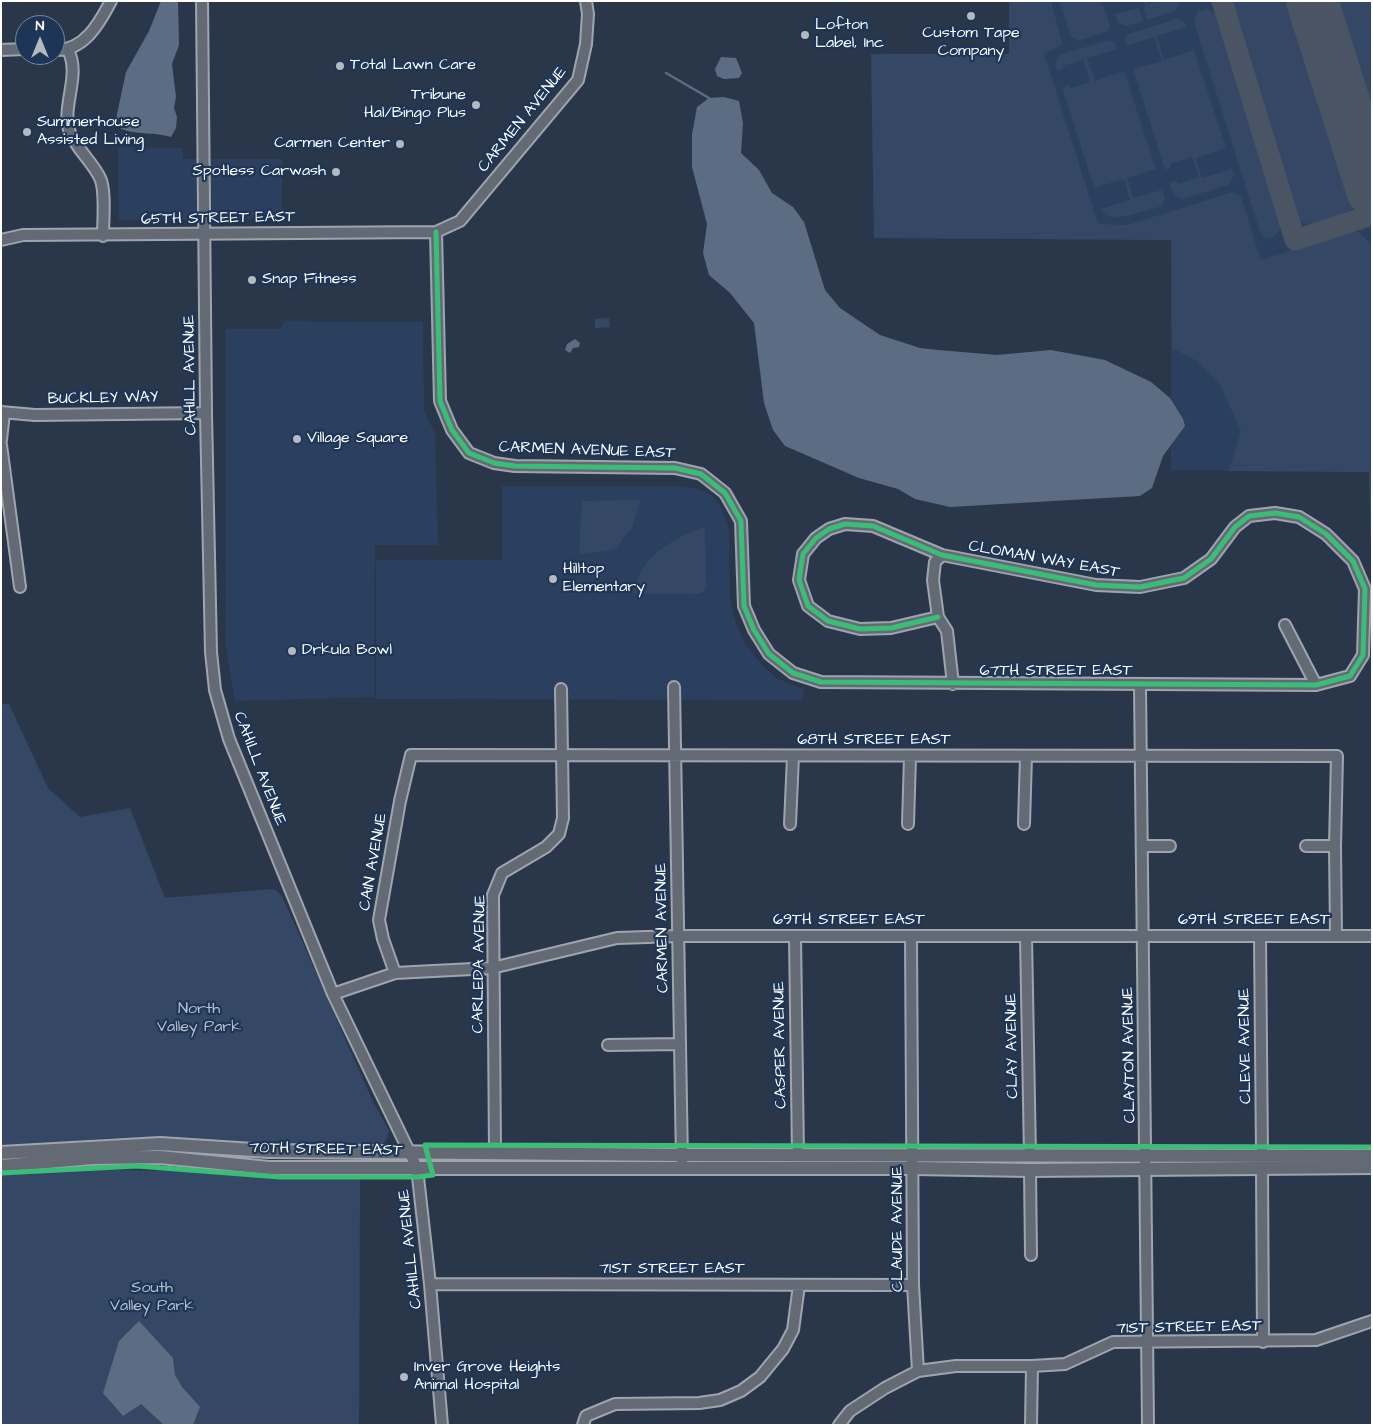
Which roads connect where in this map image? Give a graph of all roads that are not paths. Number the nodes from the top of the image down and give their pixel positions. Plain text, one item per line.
1 (111, 1) edge
2 (202, 1) edge
3 (586, 1) edge
4 (15, 49) edge
5 (1, 50) edge
6 (68, 50) joint
7 (436, 232) junction
8 (204, 234) junction
9 (103, 236) junction
10 (1, 240) edge
11 (3, 412) edge
12 (206, 413) junction
13 (1, 440) edge
14 (1, 445) edge
15 (942, 555) junction
16 (20, 587) dead end
17 (938, 617) junction
18 (1285, 625) dead end
19 (769, 654) joint
20 (1350, 676) joint
21 (953, 684) junction
22 (1140, 685) junction
23 (1316, 685) junction
24 (674, 687) dead end
25 (561, 689) dead end
26 (411, 755) joint
27 (1142, 755) junction
28 (564, 756) junction
29 (676, 756) junction
30 (794, 756) junction
31 (1026, 756) junction
32 (910, 757) junction
33 (790, 824) dead end
34 (908, 824) dead end
35 (1024, 824) dead end
36 (1144, 846) junction
37 (1170, 846) dead end
38 (1306, 846) dead end
39 (1335, 846) junction
40 (1144, 935) junction
41 (678, 936) junction
42 (795, 936) junction
43 (911, 936) junction
44 (1026, 936) junction
45 (1336, 936) junction
46 (1372, 936) edge
47 (1260, 937) junction
48 (492, 968) junction
49 (395, 973) junction
50 (333, 994) junction
51 (608, 1044) dead end
52 (680, 1044) junction
53 (409, 1152) junction
54 (494, 1152) junction
55 (1, 1153) edge
56 (682, 1155) junction
57 (798, 1155) junction
58 (1146, 1155) junction
59 (1030, 1156) junction
60 (1372, 1156) edge
61 (913, 1162) junction
62 (1262, 1162) junction
63 (1, 1166) edge
64 (417, 1168) junction
65 (682, 1168) junction
66 (1372, 1168) edge
67 (1146, 1169) junction
68 (1030, 1170) junction
69 (1031, 1255) dead end
70 (430, 1284) junction
71 (914, 1284) junction
72 (798, 1285) junction
73 (1372, 1322) edge
74 (1263, 1342) junction
75 (1148, 1343) junction
76 (1032, 1366) junction
77 (918, 1371) junction
78 (442, 1425) edge
79 (583, 1425) edge
80 (839, 1425) edge
81 (1031, 1425) edge
82 (1148, 1425) edge

1 - 6 street
2 - 8 street, CAHILL AVENUE
3 - 7 street, CARMEN AVENUE
4 - 5 street
6 - 9 street
7 - 8 street, 65TH STREET EAST
7 - 19 street, CARMEN AVENUE EAST
8 - 9 street, 65TH STREET EAST
8 - 12 street, CAHILL AVENUE
9 - 10 street, 65TH STREET EAST
11 - 12 street, BUCKLEY WAY
11 - 13 street
12 - 50 street, CAHILL AVENUE
14 - 16 street
15 - 17 street
15 - 17 street, CLOMAN WAY EAST
15 - 20 street, CLOMAN WAY EAST
17 - 21 street
18 - 23 street
19 - 21 street, 67TH STREET EAST
20 - 23 street, 67TH STREET EAST
21 - 22 street, 67TH STREET EAST
22 - 23 street, 67TH STREET EAST
22 - 27 street, CLAYTON AVENUE
24 - 29 street, CARMEN AVENUE
25 - 28 street, CARLEDA AVENUE
26 - 28 street, 68TH STREET EAST
26 - 49 street, CAIN AVENUE
27 - 31 street, 68TH STREET EAST
27 - 36 street, CLAYTON AVENUE
27 - 39 street, 68TH STREET EAST
28 - 29 street, 68TH STREET EAST
28 - 48 street, CARLEDA AVENUE
29 - 30 street, 68TH STREET EAST
29 - 41 street, CARMEN AVENUE
30 - 32 street, 68TH STREET EAST
30 - 33 street
31 - 32 street, 68TH STREET EAST
31 - 35 street
32 - 34 street
36 - 37 street
36 - 40 street, CLAYTON AVENUE
38 - 39 street
39 - 45 street
40 - 44 street, 69TH STREET EAST
40 - 47 street, 69TH STREET EAST
40 - 58 street, CLAYTON AVENUE
41 - 42 street, 69TH STREET EAST
41 - 48 street, 69TH STREET EAST
41 - 52 street, CARMEN AVENUE
42 - 43 street, 69TH STREET EAST
42 - 57 street, CASPER AVENUE
43 - 44 street, 69TH STREET EAST
43 - 61 street, CLAUDE AVENUE
44 - 59 street, CLAY AVENUE
45 - 46 street, 69TH STREET EAST
45 - 47 street, 69TH STREET EAST
47 - 62 street, CLEVE AVENUE
48 - 49 street, 69TH STREET EAST
48 - 54 street, CARLEDA AVENUE
49 - 50 street, 69TH STREET EAST
50 - 53 street, CAHILL AVENUE
51 - 52 street
52 - 56 street, CARMEN AVENUE
53 - 54 main road, 70TH STREET EAST
53 - 55 main road, 70TH STREET EAST
53 - 64 street, CAHILL AVENUE
54 - 56 main road, 70TH STREET EAST
56 - 57 main road, 70TH STREET EAST
56 - 65 street, CARMEN AVENUE
57 - 61 main road, 70TH STREET EAST
58 - 59 main road, 70TH STREET EAST
58 - 62 main road, 70TH STREET EAST
58 - 67 street, CLAYTON AVENUE
59 - 61 main road, 70TH STREET EAST
60 - 62 main road, 70TH STREET EAST
61 - 65 main road, 70TH STREET EAST
61 - 68 main road, 70TH STREET EAST
61 - 71 street, CLAUDE AVENUE
62 - 66 main road, 70TH STREET EAST
62 - 67 main road, 70TH STREET EAST
62 - 74 street, CLEVE AVENUE
63 - 64 main road, 70TH STREET EAST
64 - 65 main road, 70TH STREET EAST
64 - 70 street, CAHILL AVENUE
67 - 68 main road, 70TH STREET EAST
67 - 75 street, CLAYTON AVENUE
68 - 69 street
70 - 72 street, 71ST STREET EAST
70 - 78 street, CAHILL AVENUE
71 - 72 street, 71ST STREET EAST
71 - 77 street, CLAUDE AVENUE
72 - 79 street
73 - 74 street, 71ST STREET EAST
74 - 75 street, 71ST STREET EAST
75 - 76 street, 71ST STREET EAST
75 - 82 street, CLAYTON AVENUE
76 - 77 street, 71ST STREET EAST
76 - 81 street
77 - 80 street, 71ST STREET EAST

